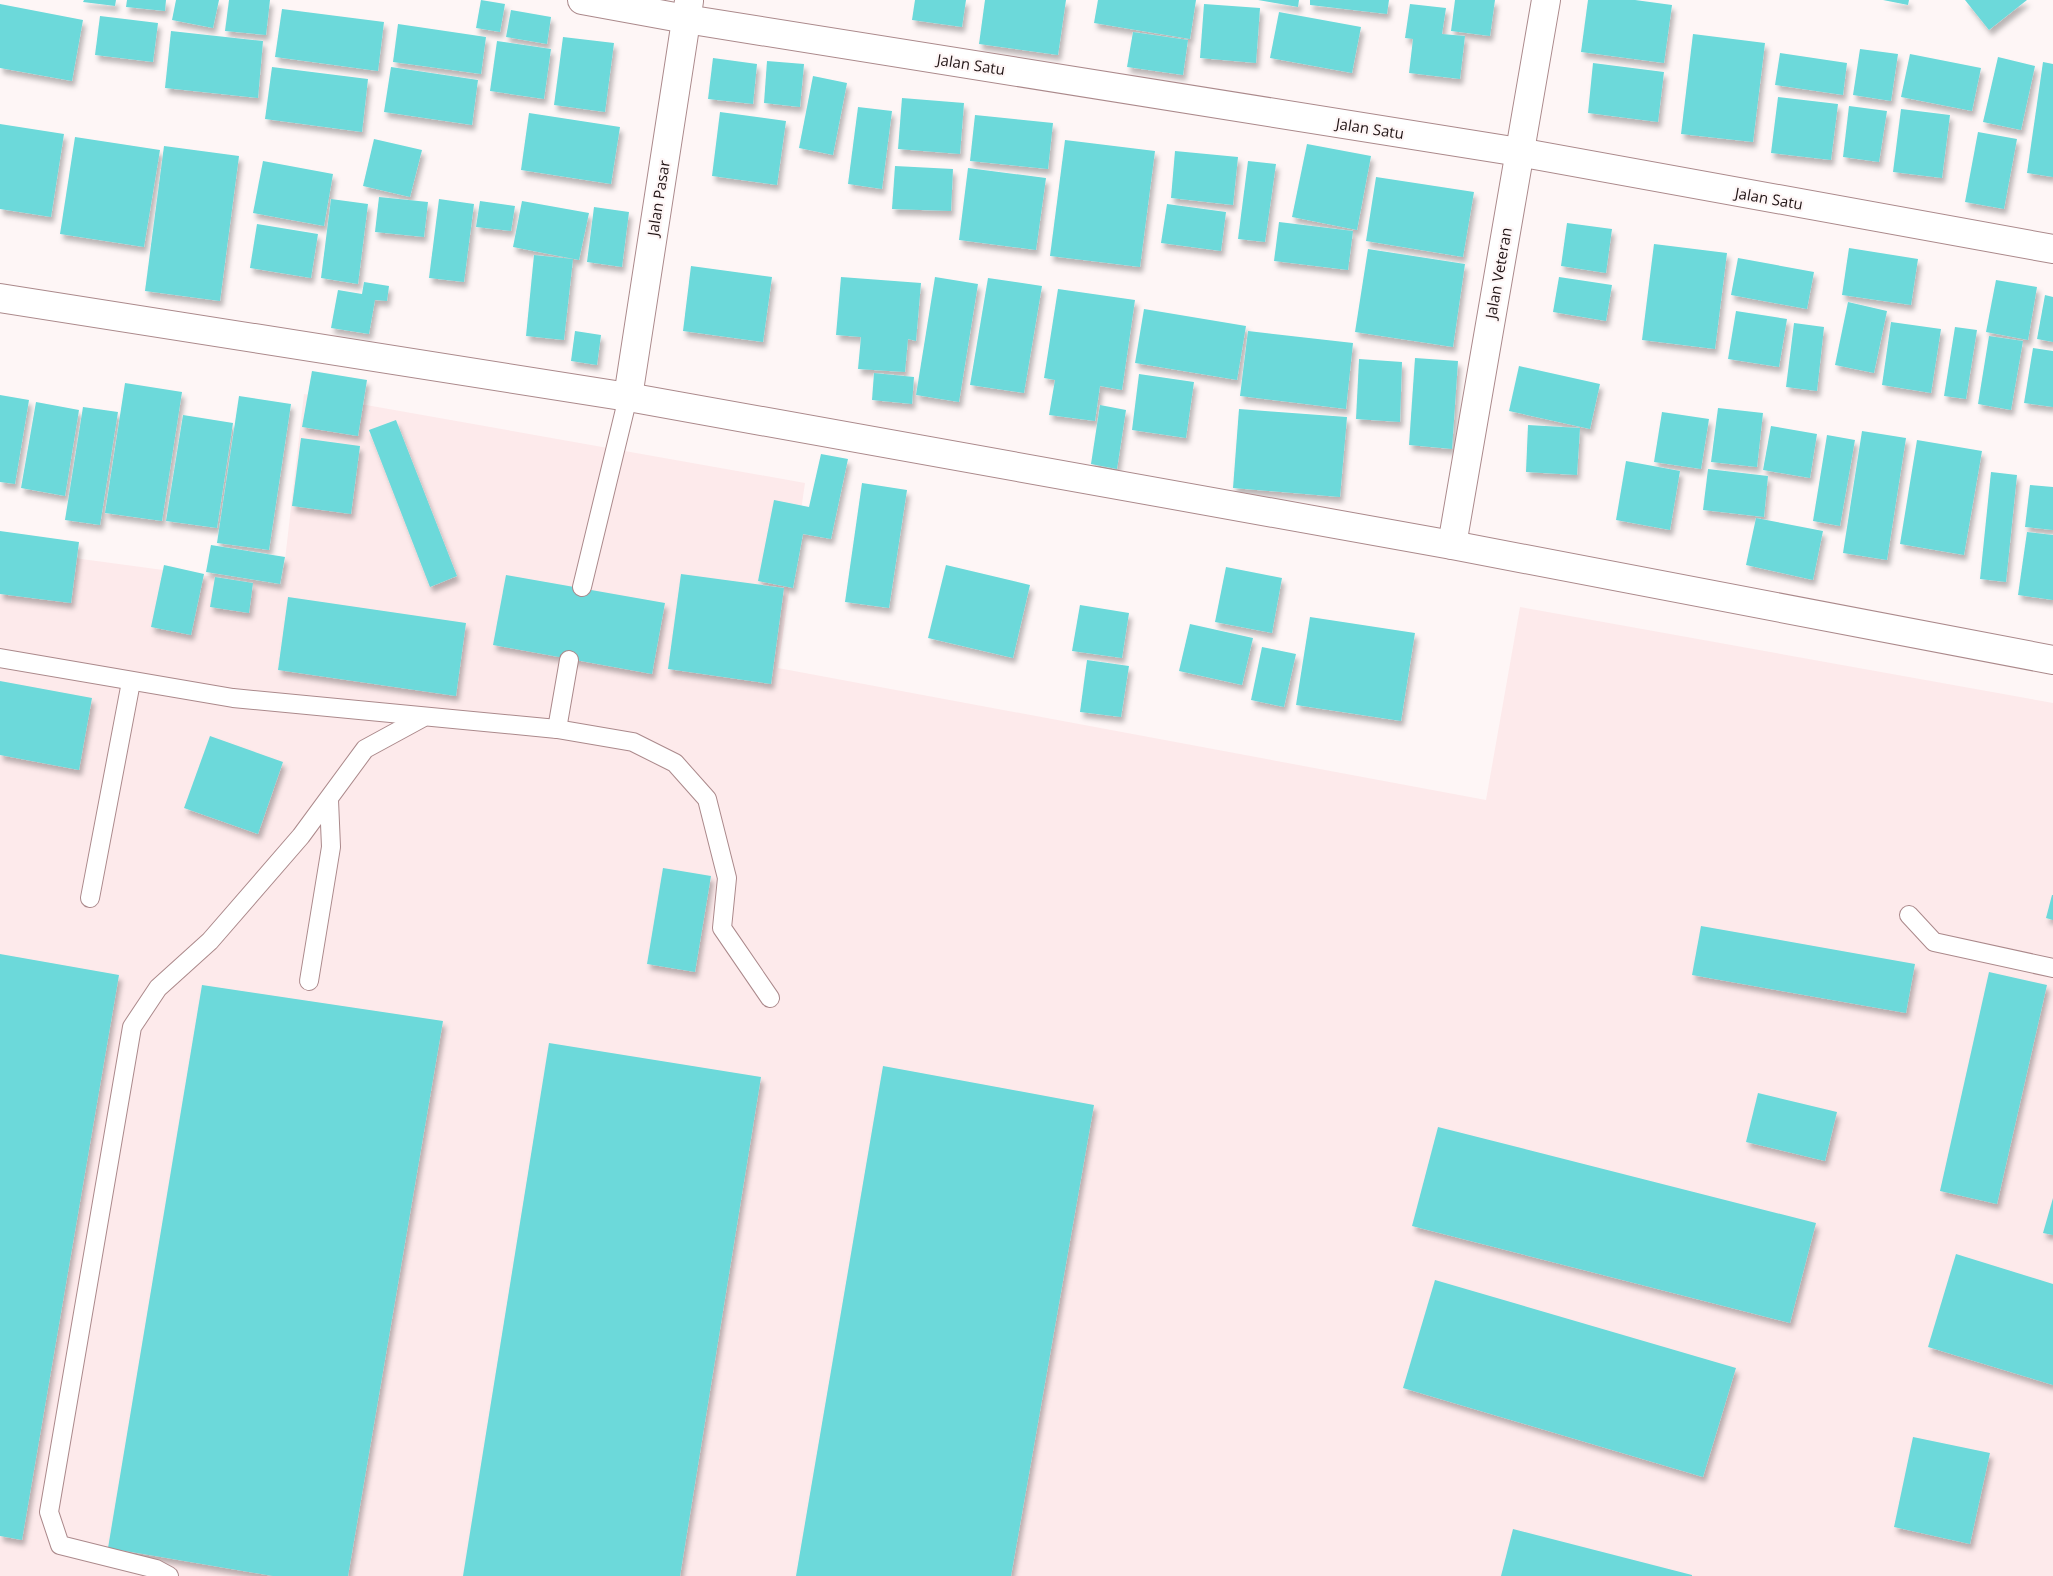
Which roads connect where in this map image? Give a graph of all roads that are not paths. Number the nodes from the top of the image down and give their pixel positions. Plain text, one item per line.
1 (582, 0) edge
2 (1546, 0) edge
3 (688, 9) edge
4 (1519, 152) junction
5 (2053, 249) edge
6 (0, 298) edge
7 (628, 397) junction
8 (1452, 546) junction
9 (582, 587) dead end
10 (0, 658) edge
11 (569, 660) dead end
12 (2053, 660) edge
13 (131, 682) junction
14 (422, 718) junction
15 (557, 729) junction
16 (329, 800) junction
17 (90, 898) dead end
18 (1909, 916) dead end
19 (2053, 968) edge
20 (309, 981) dead end
21 (770, 998) dead end
22 (169, 1576) edge

1 - 3 street, Jalan Satu
2 - 4 street, Jalan Veteran
3 - 4 street, Jalan Satu
3 - 7 street, Jalan Pasar
4 - 5 street, Jalan Satu
4 - 8 street, Jalan Veteran
6 - 7 street
7 - 8 street
7 - 9 lane
8 - 12 street
10 - 13 lane
11 - 15 lane
13 - 14 lane
13 - 17 lane
14 - 15 lane
14 - 16 lane
15 - 21 lane
16 - 20 lane
16 - 22 lane
18 - 19 lane

